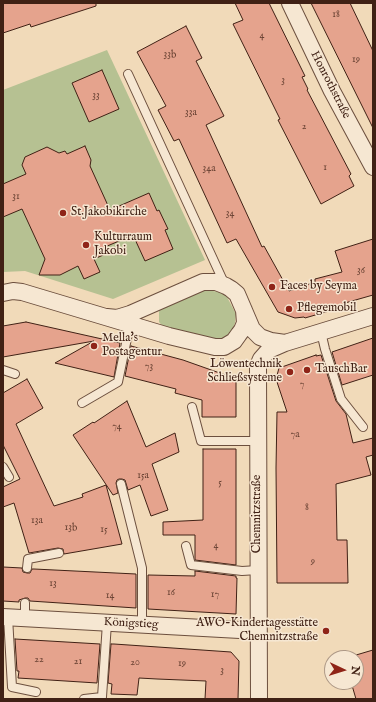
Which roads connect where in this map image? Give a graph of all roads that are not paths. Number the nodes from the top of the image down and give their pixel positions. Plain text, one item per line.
1 (290, 3) edge
2 (128, 74) dead end
3 (373, 167) edge
4 (226, 286) junction
5 (3, 292) edge
6 (244, 308) junction
7 (373, 316) edge
8 (107, 317) junction
9 (130, 324) junction
10 (321, 332) junction
11 (285, 343) junction
12 (3, 370) edge
13 (15, 374) dead end
14 (82, 403) dead end
15 (192, 407) dead end
16 (363, 427) dead end
17 (258, 441) junction
18 (3, 467) edge
19 (8, 477) dead end
20 (121, 484) dead end
21 (186, 546) dead end
22 (58, 553) dead end
23 (27, 568) dead end
24 (258, 570) junction
25 (5, 617) edge
26 (107, 623) junction
27 (142, 624) junction
28 (258, 631) junction
29 (36, 692) dead end
30 (84, 699) edge
31 (259, 699) edge

1 - 3 street, Honrothstraße
2 - 4 lane
4 - 6 street
4 - 8 street
5 - 8 street
6 - 9 street
6 - 11 street
7 - 10 street, Chemnitzstraße
8 - 9 street
9 - 14 lane
10 - 11 street, Chemnitzstraße
10 - 16 lane
11 - 17 street, Chemnitzstraße
12 - 13 lane
15 - 17 lane
17 - 24 street, Chemnitzstraße
18 - 19 lane
20 - 27 lane
21 - 24 lane
22 - 23 lane
24 - 28 street, Chemnitzstraße
25 - 26 street, Königstieg
25 - 29 lane
26 - 27 street, Königstieg
26 - 30 lane
27 - 28 street, Königstieg
28 - 31 street, Chemnitzstraße

